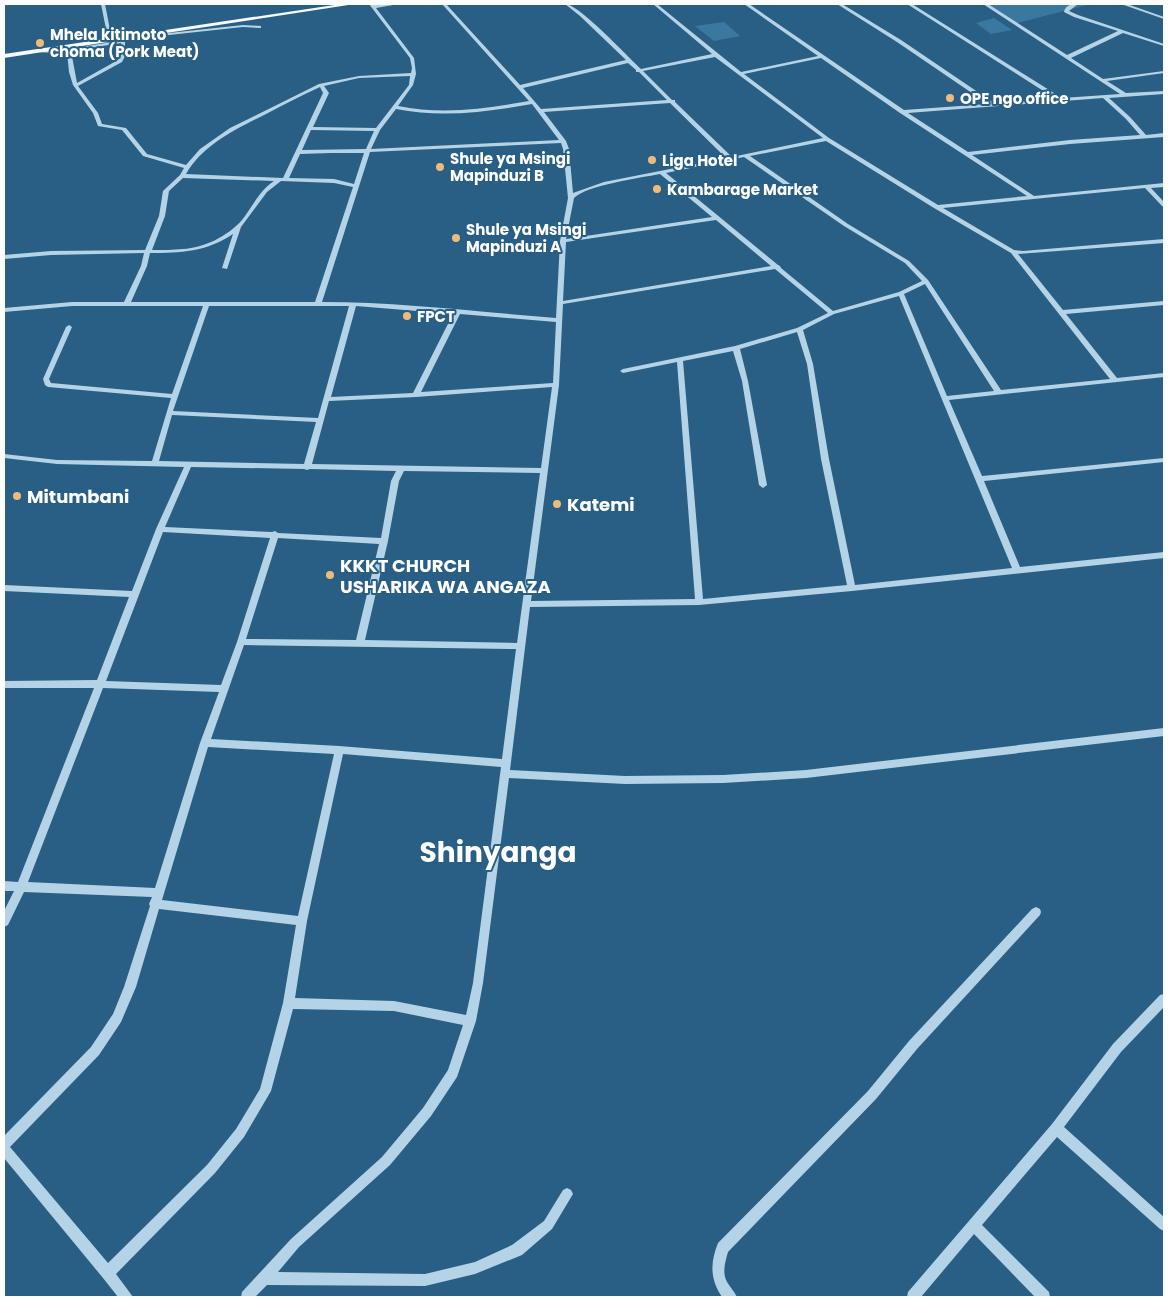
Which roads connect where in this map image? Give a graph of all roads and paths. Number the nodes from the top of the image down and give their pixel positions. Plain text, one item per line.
1 (103, 4) edge
2 (352, 4) edge
3 (392, 4) edge
4 (444, 4) edge
5 (567, 4) edge
6 (655, 4) edge
7 (746, 4) edge
8 (839, 4) edge
9 (909, 4) edge
10 (985, 4) edge
11 (1076, 4) edge
12 (1123, 4) edge
13 (372, 5) edge
14 (1164, 18) edge
15 (259, 28) dead end
16 (1123, 31) junction
17 (110, 39) junction
18 (123, 42) junction
19 (1164, 45) edge
20 (69, 50) junction
21 (37, 51) junction
22 (716, 55) junction
23 (4, 56) edge
24 (821, 57) junction
25 (1068, 57) junction
26 (630, 61) junction
27 (638, 71) junction
28 (1164, 72) edge
29 (741, 73) junction
30 (1155, 73) junction
31 (414, 74) junction
32 (1164, 79) edge
33 (1103, 80) junction
34 (321, 85) junction
35 (76, 86) junction
36 (519, 87) junction
37 (1164, 92) edge
38 (1125, 94) junction
39 (1104, 96) junction
40 (1060, 99) junction
41 (672, 101) junction
42 (533, 102) junction
43 (992, 104) junction
44 (394, 107) junction
45 (541, 112) junction
46 (902, 112) junction
47 (310, 128) junction
48 (377, 130) junction
49 (1164, 135) edge
50 (1144, 136) junction
51 (826, 139) junction
52 (563, 141) junction
53 (298, 152) junction
54 (367, 152) junction
55 (968, 154) junction
56 (746, 156) junction
57 (731, 159) junction
58 (187, 167) junction
59 (661, 172) junction
60 (182, 176) junction
61 (282, 180) junction
62 (1164, 185) edge
63 (356, 186) junction
64 (1147, 187) junction
65 (1032, 197) junction
66 (570, 198) junction
67 (1164, 206) edge
68 (936, 207) junction
69 (717, 218) junction
70 (238, 227) junction
71 (563, 241) junction
72 (1164, 241) edge
73 (148, 251) junction
74 (1014, 252) junction
75 (4, 257) edge
76 (778, 267) junction
77 (225, 268) dead end
78 (926, 281) junction
79 (901, 293) junction
80 (128, 303) junction
81 (207, 303) junction
82 (560, 303) junction
83 (1164, 303) edge
84 (318, 304) junction
85 (353, 304) junction
86 (4, 310) edge
87 (458, 311) junction
88 (1063, 312) junction
89 (832, 313) junction
90 (560, 320) junction
91 (69, 327) dead end
92 (800, 329) junction
93 (736, 348) junction
94 (680, 361) junction
95 (623, 372) dead end
96 (1164, 375) edge
97 (1115, 380) junction
98 (556, 385) junction
99 (998, 391) junction
100 (416, 395) junction
101 (175, 396) junction
102 (945, 398) junction
103 (327, 399) junction
104 (169, 413) junction
105 (321, 420) junction
106 (4, 456) edge
107 (1164, 460) edge
108 (155, 463) junction
109 (189, 464) junction
110 (307, 468) junction
111 (401, 469) junction
112 (545, 471) junction
113 (979, 479) junction
114 (763, 485) dead end
115 (160, 529) junction
116 (275, 534) junction
117 (384, 541) junction
118 (1164, 555) edge
119 (1017, 570) junction
120 (4, 588) edge
121 (852, 588) junction
122 (134, 594) junction
123 (699, 602) junction
124 (526, 604) junction
125 (241, 642) junction
126 (360, 642) junction
127 (521, 646) junction
128 (4, 684) edge
129 (101, 684) junction
130 (224, 690) junction
131 (1164, 732) edge
132 (205, 742) junction
133 (339, 750) junction
134 (506, 763) junction
135 (505, 774) junction
136 (4, 886) edge
137 (21, 887) junction
138 (157, 893) junction
139 (154, 904) junction
140 (1036, 912) dead end
141 (302, 921) junction
142 (4, 922) edge
143 (1164, 999) edge
144 (289, 1003) junction
145 (470, 1021) junction
146 (1056, 1128) junction
147 (4, 1144) edge
148 (4, 1149) edge
149 (567, 1194) dead end
150 (1164, 1225) edge
151 (975, 1226) junction
152 (108, 1273) junction
153 (264, 1278) junction
154 (126, 1297) edge
155 (247, 1297) edge
156 (730, 1297) edge
157 (913, 1297) edge
158 (1044, 1297) edge

1 - 17 street
2 - 17 main road
3 - 13 street
4 - 36 street
5 - 26 street
6 - 22 street
7 - 24 street
8 - 43 street
9 - 40 street
10 - 25 street
11 - 16 street
12 - 14 street
13 - 31 street
15 - 18 street
16 - 19 street
16 - 25 street
17 - 21 main road
18 - 20 street
18 - 35 street
20 - 21 street
20 - 35 street
21 - 23 main road
22 - 27 street
22 - 29 street
24 - 29 street
24 - 46 street
25 - 33 street
26 - 27 street
26 - 36 street
27 - 41 street
28 - 30 street
29 - 51 street
30 - 32 street
30 - 33 street
31 - 34 street
31 - 44 street
33 - 38 street
34 - 47 street
34 - 58 street
35 - 58 street
36 - 42 street
37 - 38 street
38 - 39 street
39 - 40 street
39 - 50 street
40 - 43 street
41 - 45 street
41 - 57 street
42 - 44 street
42 - 45 street
43 - 46 street
44 - 48 street
45 - 52 street
46 - 55 street
47 - 48 street
47 - 53 street
48 - 54 street
49 - 50 street
50 - 55 street
51 - 56 street
51 - 68 street
52 - 54 street
52 - 66 street
53 - 54 street
53 - 61 street
54 - 63 street
55 - 65 street
56 - 57 street
56 - 78 street
57 - 59 street
58 - 60 street
59 - 66 street
59 - 69 street
60 - 61 street
60 - 73 street
61 - 63 street
61 - 70 street
62 - 64 street
63 - 84 street
64 - 65 street
64 - 67 street
65 - 68 street
66 - 71 street
68 - 74 street
69 - 71 street
69 - 76 street
70 - 73 street
70 - 77 street
71 - 82 street
72 - 74 street
73 - 75 street
73 - 80 street
74 - 88 street
76 - 82 street
76 - 89 street
78 - 79 street
78 - 99 street
79 - 89 street
79 - 102 street
80 - 81 street
80 - 86 street
81 - 84 street
81 - 101 street
82 - 90 street
83 - 88 street
84 - 85 street
85 - 87 street
85 - 103 street
87 - 90 street
87 - 100 street
88 - 97 street
89 - 92 street
90 - 98 street
91 - 101 street
92 - 93 street
92 - 121 street
93 - 94 street
93 - 114 street
94 - 95 street
94 - 123 street
96 - 97 street
97 - 99 street
98 - 100 street
98 - 112 street
99 - 102 street
100 - 103 street
101 - 104 street
102 - 113 street
103 - 105 street
104 - 105 street
104 - 108 street
105 - 110 street
106 - 108 street
107 - 113 street
108 - 109 street
109 - 110 street
109 - 115 street
110 - 111 street
111 - 112 street
111 - 117 street
112 - 124 street
113 - 119 street
115 - 116 street
115 - 122 street
116 - 117 street
116 - 125 street
117 - 126 street
118 - 119 street
119 - 121 street
120 - 122 street
121 - 123 street
122 - 129 street
123 - 124 street
124 - 127 street
125 - 126 street
125 - 130 street
126 - 127 street
127 - 134 street
128 - 129 street
129 - 130 street
129 - 137 street
130 - 132 street
131 - 135 street
132 - 133 street
132 - 138 street
133 - 134 street
133 - 141 street
134 - 135 street
135 - 145 street
136 - 137 street
137 - 138 street
137 - 142 street
138 - 139 street
139 - 141 street
139 - 147 street
140 - 156 street
141 - 144 street
143 - 146 street
144 - 145 street
144 - 152 street
145 - 153 street
146 - 150 street
146 - 151 street
148 - 152 street
149 - 153 street
151 - 157 street
151 - 158 street
152 - 154 street
153 - 155 street

